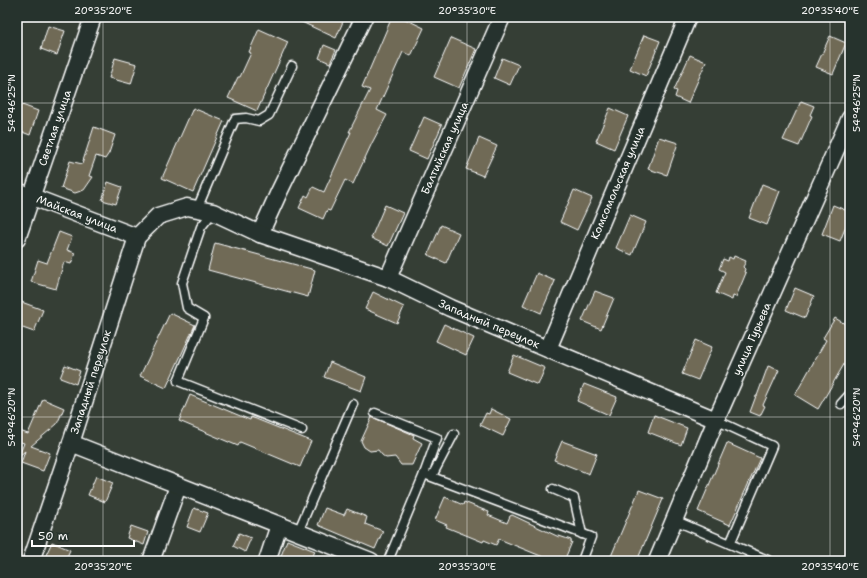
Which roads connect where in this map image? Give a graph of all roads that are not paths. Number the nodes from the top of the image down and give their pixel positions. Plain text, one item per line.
1 (93, 17) edge
2 (364, 17) edge
3 (502, 17) edge
4 (688, 17) edge
5 (292, 66) dead end
6 (850, 118) edge
7 (24, 194) edge
8 (197, 209) junction
9 (213, 212) junction
10 (260, 234) junction
11 (137, 237) junction
12 (17, 239) edge
13 (388, 278) junction
14 (548, 349) junction
15 (850, 394) edge
16 (353, 404) dead end
17 (841, 404) dead end
18 (375, 413) dead end
19 (716, 420) junction
20 (302, 430) dead end
21 (454, 434) dead end
22 (71, 443) junction
23 (428, 475) junction
24 (178, 486) junction
25 (553, 489) dead end
26 (674, 520) junction
27 (279, 525) junction
28 (298, 532) junction
29 (582, 534) junction
30 (730, 544) junction
31 (31, 561) edge
32 (151, 561) edge
33 (267, 561) edge
34 (371, 561) edge
35 (388, 561) edge
36 (582, 561) edge
37 (657, 561) edge
38 (770, 561) edge

1 - 7 street, Светлая улица
2 - 10 street
3 - 13 street, Балтийская улица
4 - 14 street, Комсомольская улица
5 - 8 lane
6 - 19 street, улица Гурьева
7 - 11 street, Майская улица
7 - 12 street, Светлая улица
8 - 9 street, Западный переулок
8 - 11 street, Западный переулок
9 - 10 street, Западный переулок
9 - 20 lane
10 - 13 street, Западный переулок
11 - 22 street, Западный переулок
13 - 14 street, Западный переулок
14 - 19 street, Западный переулок
15 - 17 lane
16 - 28 lane
18 - 23 lane
19 - 26 street, улица Гурьева
19 - 30 lane
21 - 23 lane
22 - 24 street, Западный переулок
22 - 31 street
23 - 29 lane
23 - 35 lane
24 - 27 street, Западный переулок
24 - 32 street
25 - 29 lane
26 - 30 lane
26 - 37 street, улица Гурьева
27 - 28 street, Западный переулок
27 - 33 street
28 - 34 street, Западный переулок
29 - 36 lane
30 - 38 lane

